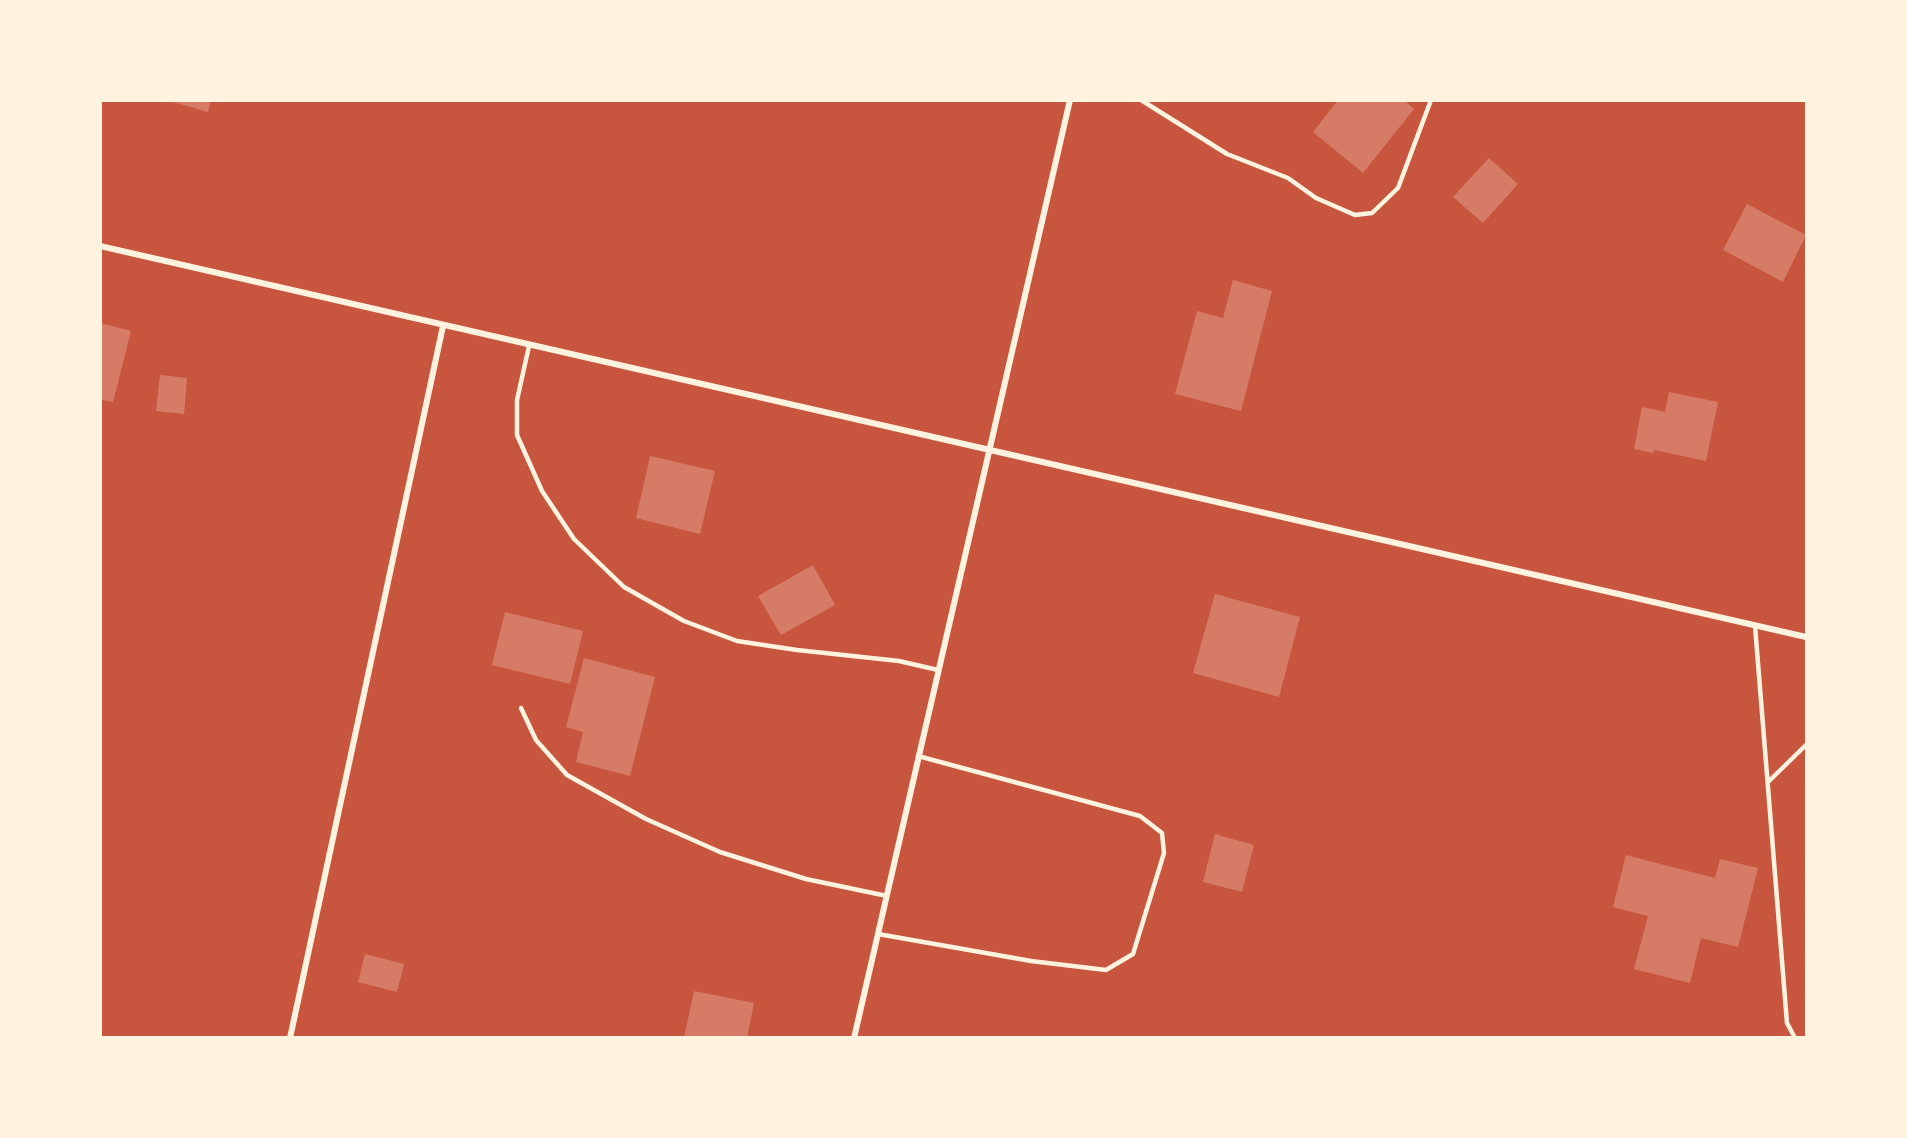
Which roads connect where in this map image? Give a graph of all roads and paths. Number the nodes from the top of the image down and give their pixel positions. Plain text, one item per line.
1 (1070, 100) edge
2 (1142, 100) edge
3 (1431, 100) edge
4 (100, 246) edge
5 (443, 326) junction
6 (529, 346) junction
7 (989, 450) junction
8 (1755, 626) junction
9 (1806, 637) edge
10 (938, 670) junction
11 (521, 708) dead end
12 (1806, 745) edge
13 (918, 756) junction
14 (1768, 782) junction
15 (886, 896) junction
16 (878, 934) junction
17 (290, 1038) edge
18 (854, 1038) edge
19 (1795, 1038) edge

1 - 7 street
2 - 3 lane
4 - 5 street
5 - 6 street
5 - 17 street
6 - 7 street
6 - 10 lane
7 - 8 street
7 - 10 street
8 - 9 street
8 - 14 lane
10 - 13 street
11 - 15 lane
12 - 14 lane
13 - 15 street
13 - 16 lane
14 - 19 lane
15 - 16 street
16 - 18 street

